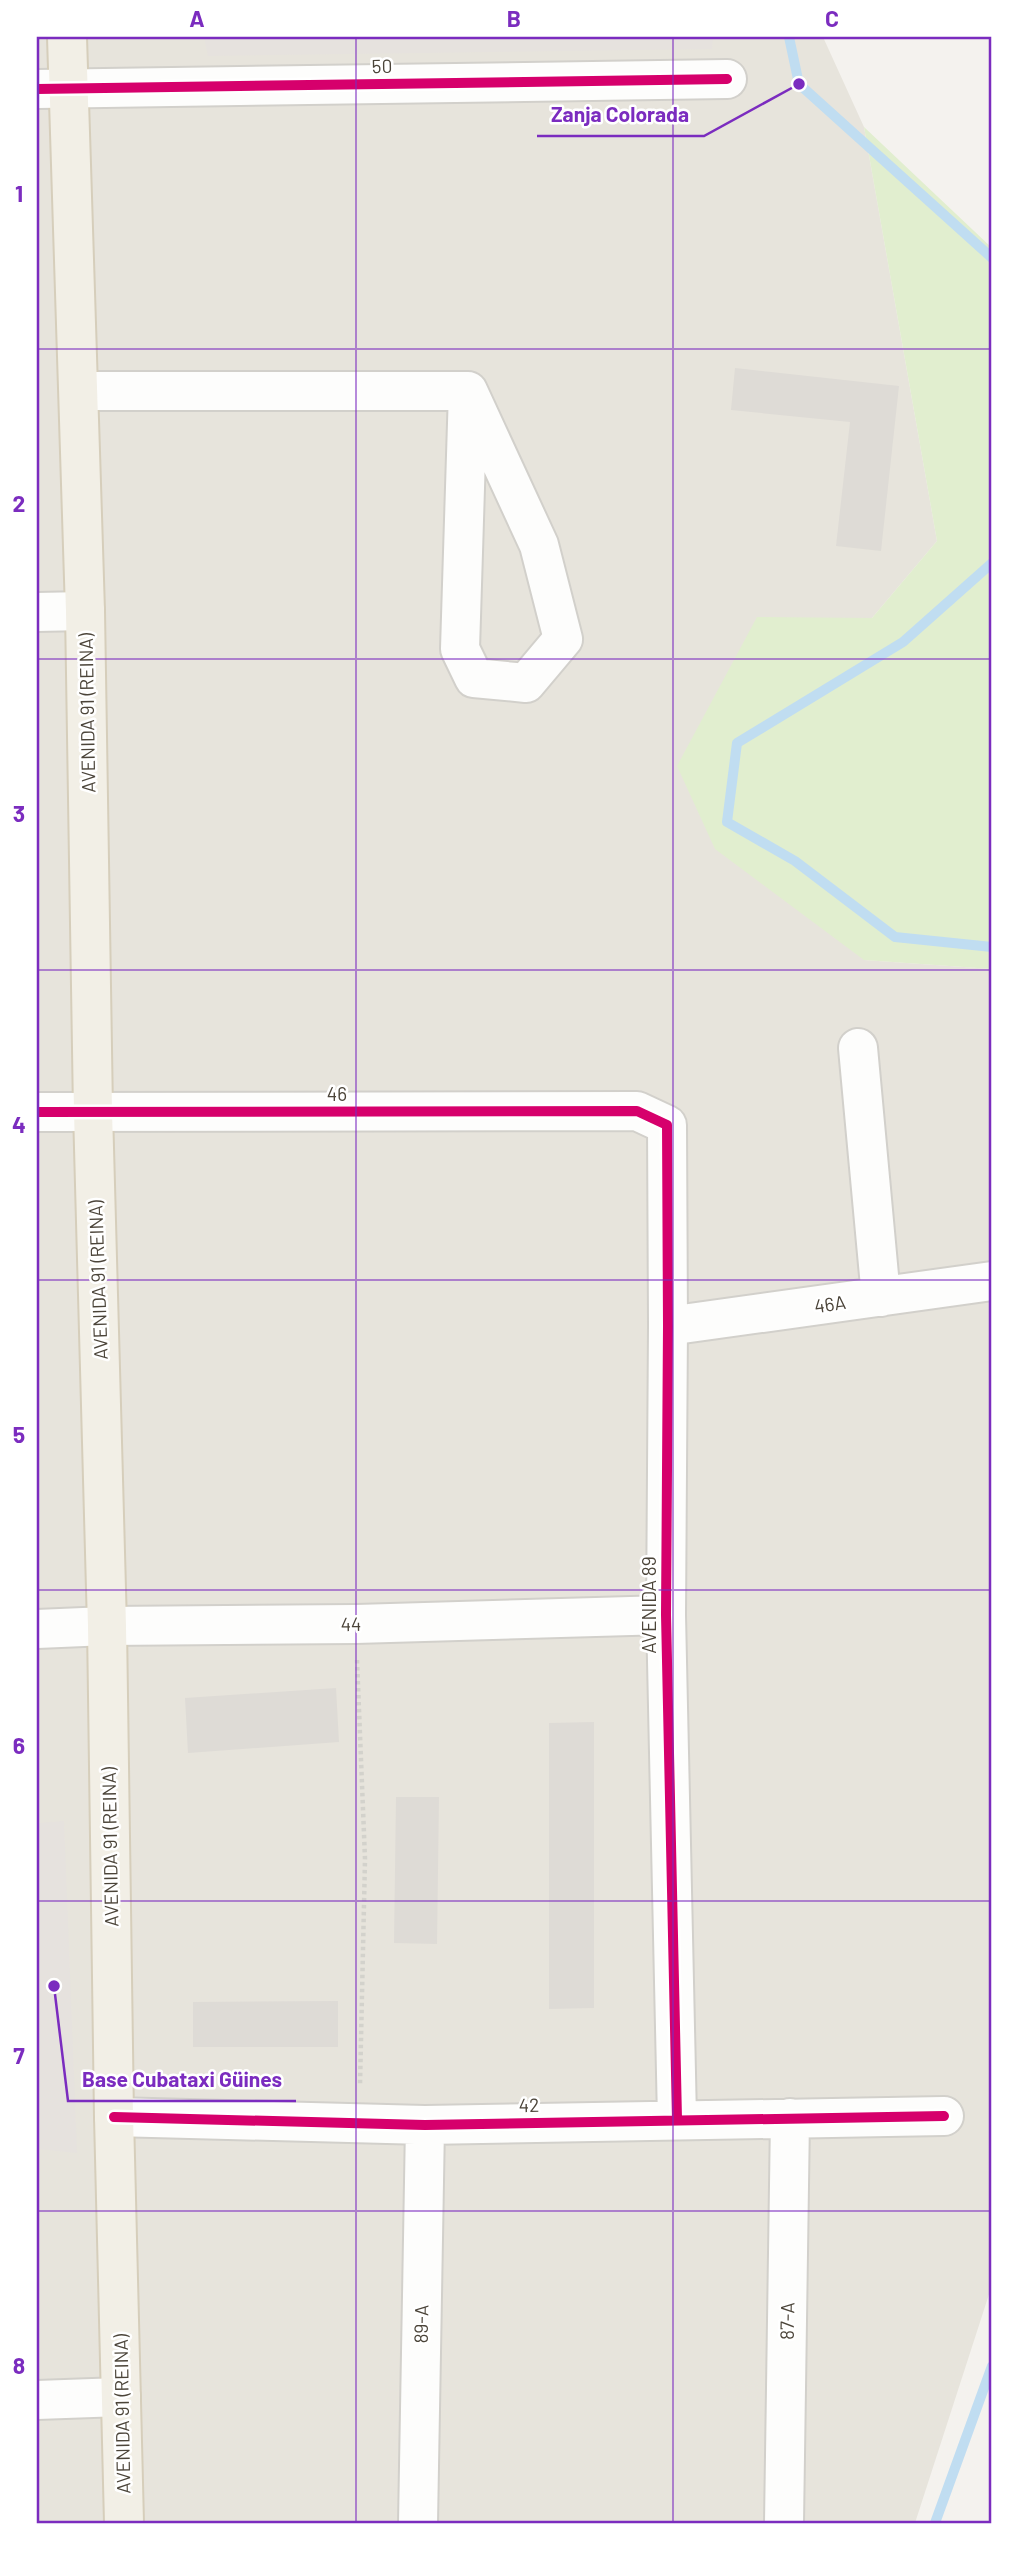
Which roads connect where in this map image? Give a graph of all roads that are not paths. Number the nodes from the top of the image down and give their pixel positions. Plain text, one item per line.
1 (67, 37) edge
2 (727, 79) dead end
3 (52, 89) edge
4 (79, 391) junction
5 (468, 391) junction
6 (85, 611) junction
7 (37, 612) edge
8 (859, 1048) dead end
9 (93, 1111) junction
10 (637, 1111) joint
11 (37, 1112) edge
12 (992, 1281) edge
13 (881, 1297) junction
14 (668, 1326) junction
15 (666, 1615) junction
16 (107, 1626) junction
17 (37, 1629) edge
18 (944, 2116) dead end
19 (114, 2117) junction
20 (790, 2118) junction
21 (677, 2119) junction
22 (425, 2125) junction
23 (121, 2397) junction
24 (37, 2400) edge
25 (124, 2523) edge
26 (418, 2523) edge
27 (784, 2523) edge

1 - 3 main road, AVENIDA 91 (REINA)
2 - 3 street, 50
3 - 4 main road, AVENIDA 91 (REINA)
4 - 5 street
4 - 6 main road, AVENIDA 91 (REINA)
5 - 5 street
6 - 7 street
6 - 9 main road, AVENIDA 91 (REINA)
8 - 13 street
9 - 10 street, 46
9 - 11 street, 46
9 - 16 main road, AVENIDA 91 (REINA)
10 - 14 street, AVENIDA 89
12 - 13 street, 46A
13 - 14 street, 46A
14 - 15 street, AVENIDA 89
15 - 16 street, 44
15 - 21 street, AVENIDA 89
16 - 17 street, 44
16 - 19 main road, AVENIDA 91 (REINA)
18 - 20 street, 42
19 - 22 street, 42
19 - 23 main road, AVENIDA 91 (REINA)
20 - 21 street, 42
20 - 27 street, 87-A
21 - 22 street, 42
22 - 26 street, 89-A
23 - 24 street
23 - 25 main road, AVENIDA 91 (REINA)

